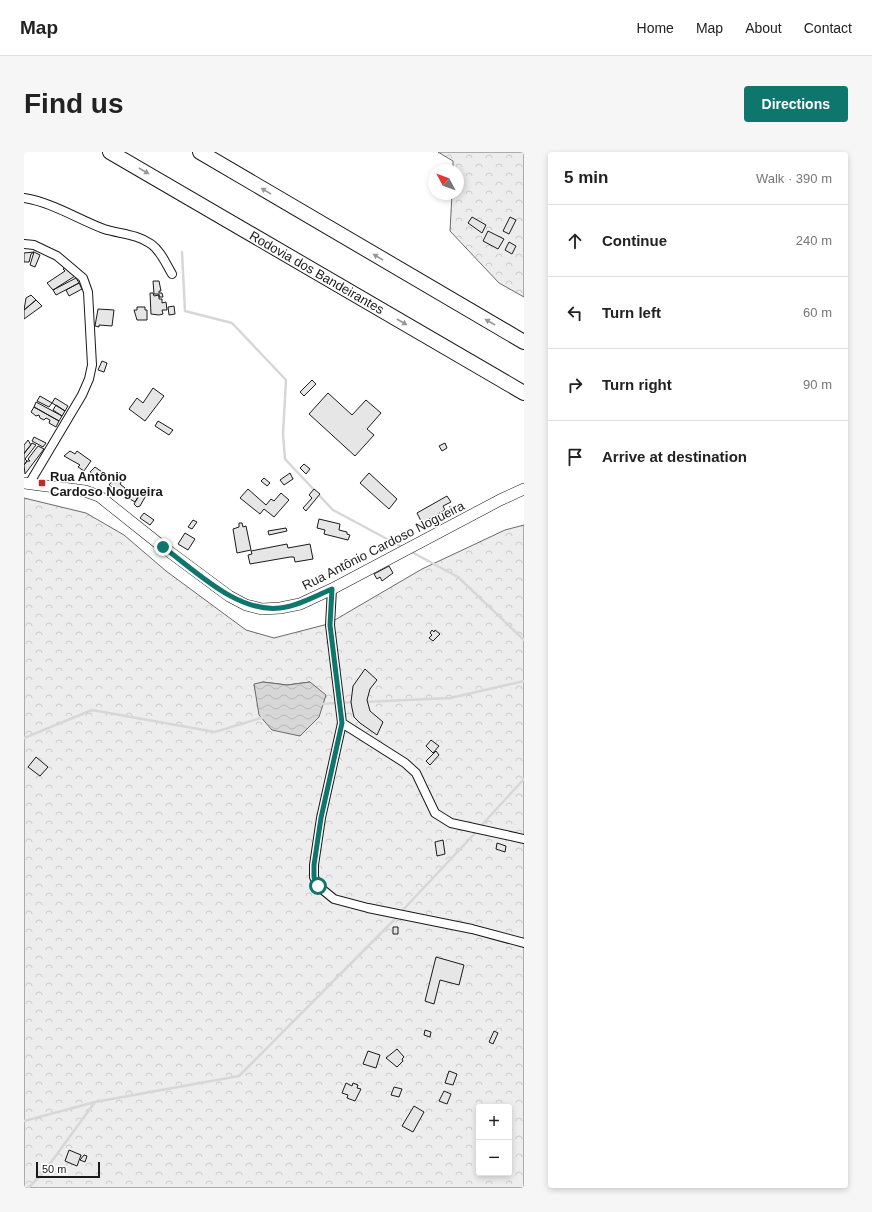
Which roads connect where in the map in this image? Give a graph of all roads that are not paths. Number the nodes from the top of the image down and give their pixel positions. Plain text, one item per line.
1 (110, 152) edge
2 (200, 152) edge
3 (24, 198) edge
4 (24, 244) edge
5 (172, 274) dead end
6 (524, 342) edge
7 (524, 393) edge
8 (27, 483) edge
9 (524, 489) edge
10 (332, 589) junction
11 (342, 723) junction
12 (524, 839) edge
13 (524, 943) edge

1 -> 7 highway, Rodovia dos Bandeirantes
6 -> 2 highway
3 - 5 street
4 - 8 street
8 - 10 main road, Rua Antônio Cardoso Nogueira
9 - 10 main road, Rua Antônio Cardoso Nogueira
10 - 11 street
11 - 12 street
11 - 13 street

